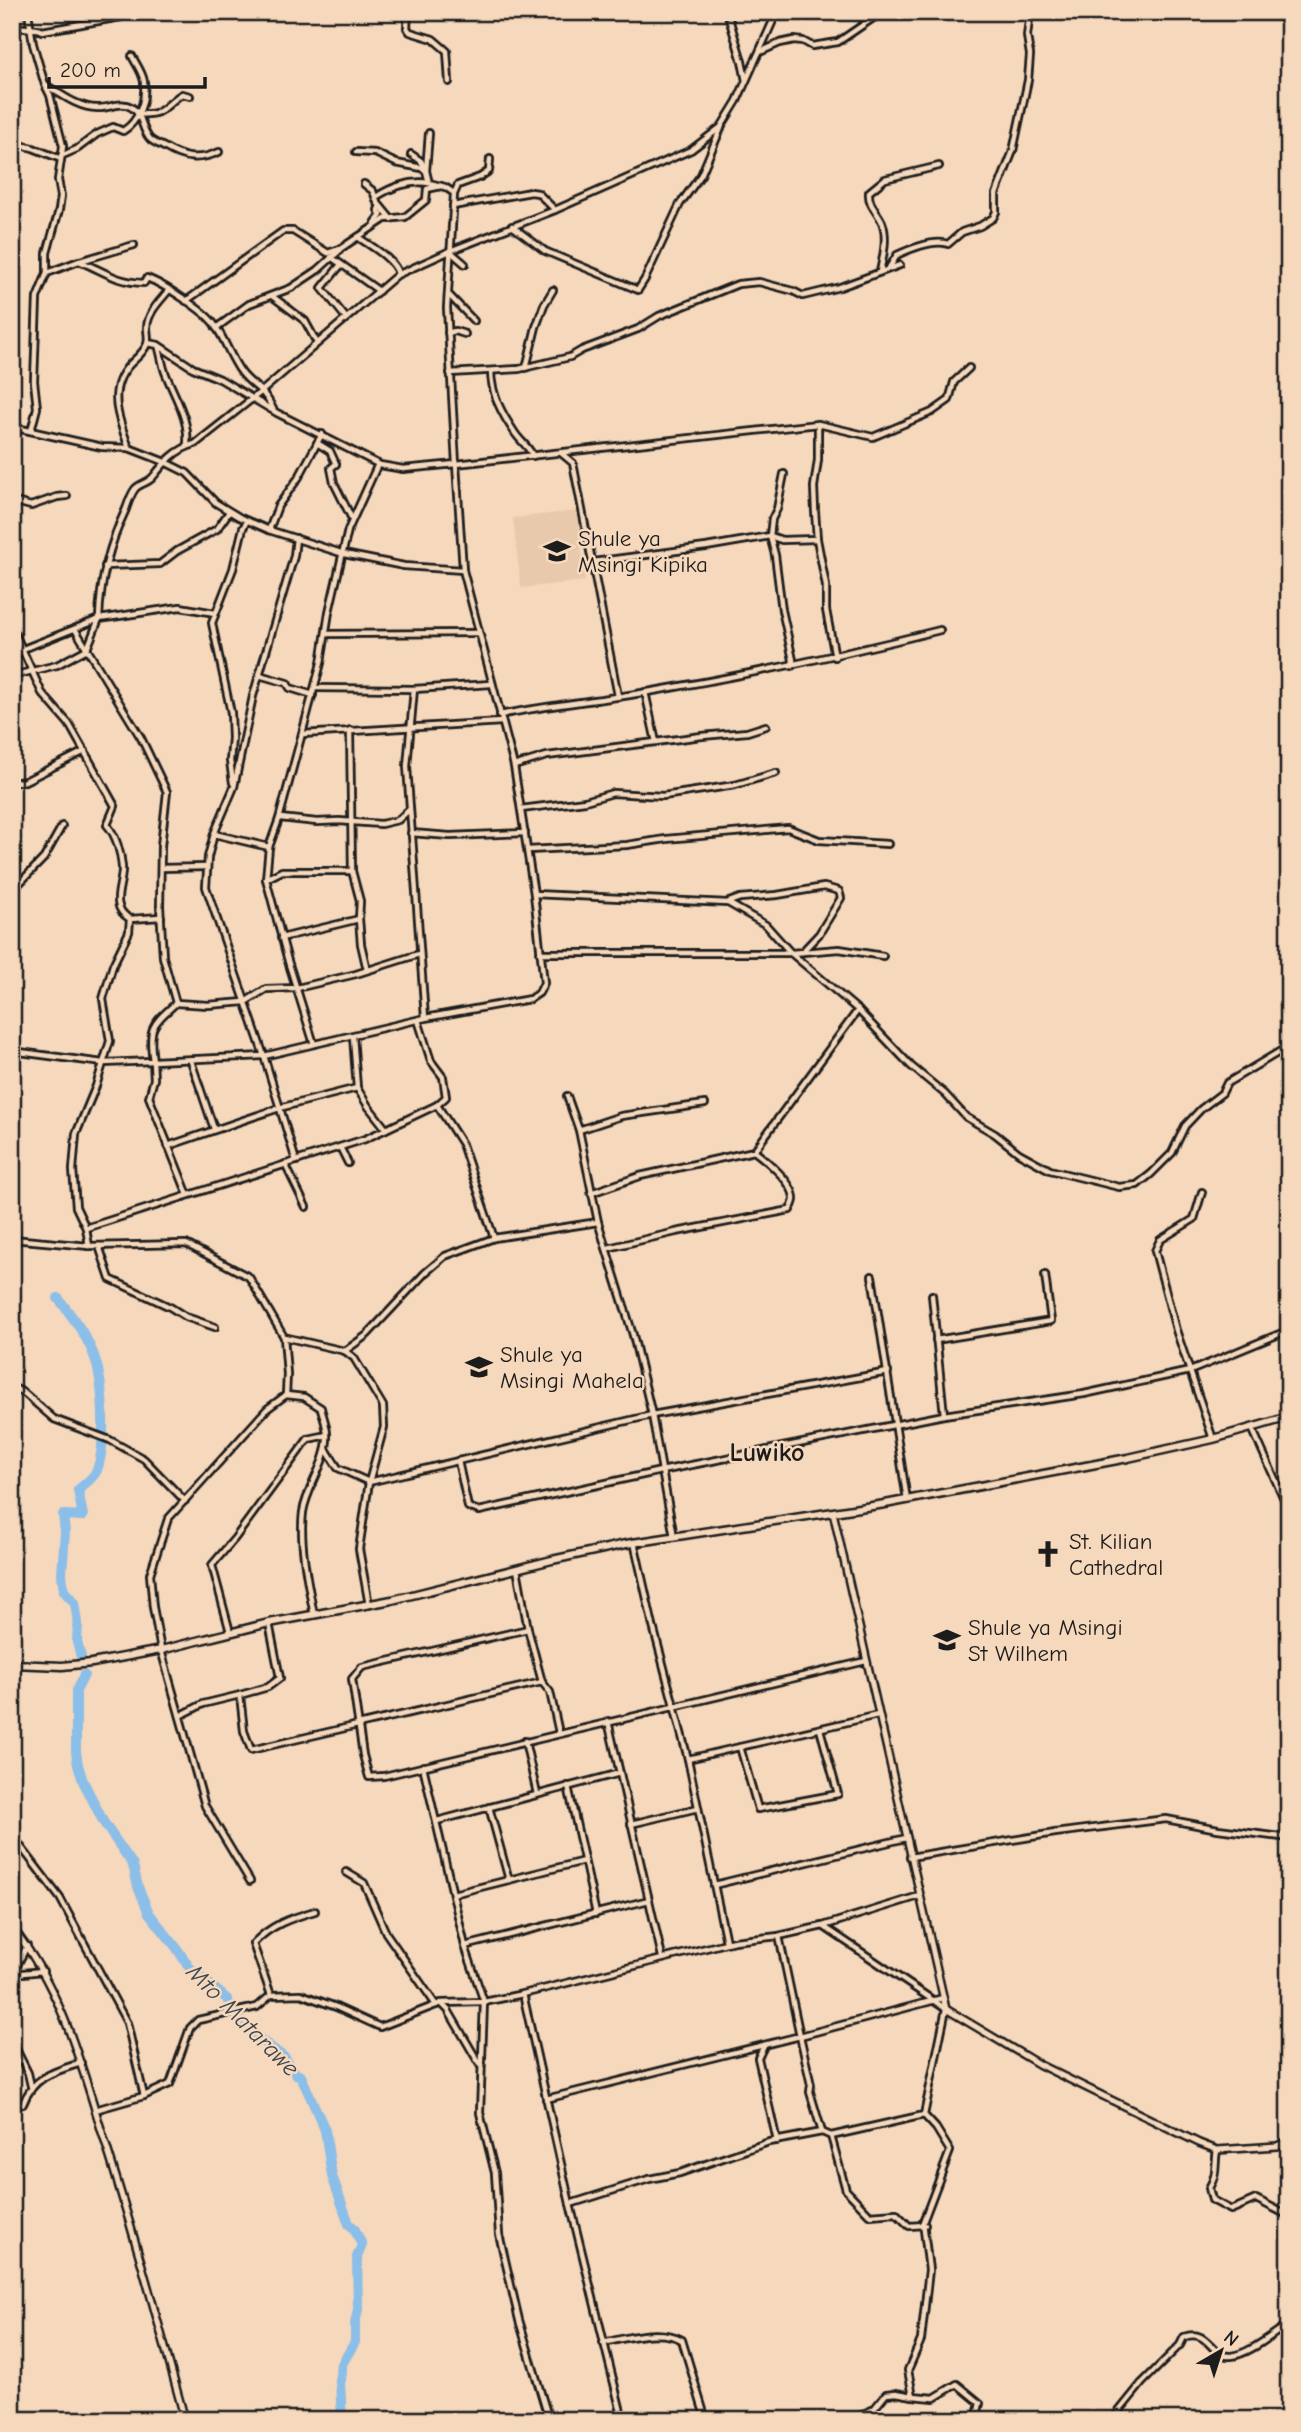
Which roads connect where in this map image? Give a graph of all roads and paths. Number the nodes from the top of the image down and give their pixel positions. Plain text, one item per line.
1 (22, 12) edge
2 (28, 12) edge
3 (129, 12) edge
4 (408, 12) edge
5 (727, 12) edge
6 (777, 12) edge
7 (882, 12) edge
8 (1030, 12) edge
9 (12, 19) edge
10 (12, 27) edge
11 (31, 28) junction
12 (760, 52) junction
13 (132, 56) dead end
14 (746, 81) junction
15 (449, 82) dead end
16 (45, 85) junction
17 (190, 96) dead end
18 (139, 114) junction
19 (721, 127) junction
20 (429, 133) dead end
21 (12, 143) edge
22 (219, 152) dead end
23 (356, 152) dead end
24 (411, 155) dead end
25 (61, 158) junction
26 (489, 159) dead end
27 (939, 166) dead end
28 (426, 171) junction
29 (364, 184) dead end
30 (428, 186) junction
31 (454, 194) junction
32 (376, 197) junction
33 (380, 206) junction
34 (453, 206) junction
35 (555, 210) junction
36 (391, 219) junction
37 (512, 226) junction
38 (374, 227) junction
39 (358, 237) junction
40 (134, 245) dead end
41 (341, 249) junction
42 (450, 251) junction
43 (331, 257) junction
44 (79, 261) junction
45 (465, 264) dead end
46 (900, 265) dead end
47 (343, 266) junction
48 (889, 269) junction
49 (47, 273) junction
50 (879, 273) junction
51 (398, 274) junction
52 (170, 290) junction
53 (379, 290) junction
54 (553, 290) dead end
55 (447, 294) junction
56 (271, 296) junction
57 (186, 301) junction
58 (346, 318) junction
59 (474, 321) dead end
60 (216, 328) junction
61 (448, 333) junction
62 (465, 334) dead end
63 (148, 343) junction
64 (317, 344) junction
65 (158, 345) junction
66 (526, 368) junction
67 (969, 368) dead end
68 (491, 370) junction
69 (450, 373) junction
70 (262, 391) junction
71 (254, 398) junction
72 (277, 412) junction
73 (818, 424) junction
74 (12, 427) edge
75 (31, 431) junction
76 (322, 434) junction
77 (317, 443) junction
78 (187, 446) junction
79 (129, 448) junction
80 (561, 453) junction
81 (533, 456) junction
82 (165, 461) junction
83 (378, 464) junction
84 (456, 464) junction
85 (784, 474) dead end
86 (67, 496) dead end
87 (12, 501) edge
88 (229, 512) junction
89 (352, 519) junction
90 (247, 521) junction
91 (270, 530) junction
92 (770, 536) junction
93 (296, 538) junction
94 (817, 539) junction
95 (344, 554) junction
96 (593, 562) junction
97 (104, 566) junction
98 (463, 570) junction
99 (215, 613) junction
100 (99, 619) junction
101 (12, 627) edge
102 (75, 629) junction
103 (940, 630) dead end
104 (479, 633) junction
105 (326, 634) junction
106 (23, 649) junction
107 (87, 649) junction
108 (835, 657) junction
109 (12, 660) edge
110 (792, 666) junction
111 (32, 673) junction
112 (259, 675) junction
113 (12, 676) edge
114 (492, 684) junction
115 (414, 689) junction
116 (314, 692) junction
117 (645, 692) junction
118 (618, 696) junction
119 (500, 715) junction
120 (502, 722) junction
121 (412, 726) junction
122 (766, 726) dead end
123 (349, 730) junction
124 (302, 734) junction
125 (656, 742) junction
126 (85, 751) junction
127 (514, 766) junction
128 (776, 773) dead end
129 (12, 783) edge
130 (234, 787) junction
131 (410, 809) junction
132 (522, 809) junction
133 (280, 818) junction
134 (351, 823) junction
135 (62, 826) dead end
136 (411, 832) junction
137 (525, 833) junction
138 (214, 834) junction
139 (888, 844) dead end
140 (269, 847) junction
141 (528, 850) junction
142 (207, 867) junction
143 (161, 868) junction
144 (352, 871) junction
145 (266, 879) junction
146 (12, 891) edge
147 (534, 894) junction
148 (728, 903) junction
149 (161, 917) junction
150 (130, 919) junction
151 (359, 919) junction
152 (282, 938) junction
153 (802, 952) junction
154 (540, 953) junction
155 (791, 953) junction
156 (419, 954) junction
157 (883, 956) dead end
158 (367, 971) junction
159 (297, 988) junction
160 (245, 1002) junction
161 (176, 1003) junction
162 (858, 1010) junction
163 (425, 1018) junction
164 (418, 1020) junction
165 (353, 1036) junction
166 (314, 1044) junction
167 (1289, 1046) edge
168 (12, 1051) edge
169 (264, 1056) junction
170 (153, 1061) junction
171 (191, 1061) junction
172 (103, 1063) junction
173 (357, 1088) junction
174 (567, 1096) dead end
175 (437, 1104) junction
176 (705, 1104) dead end
177 (279, 1108) junction
178 (214, 1129) junction
179 (386, 1129) junction
180 (579, 1130) junction
181 (168, 1146) junction
182 (340, 1147) junction
183 (754, 1151) junction
184 (296, 1161) junction
185 (348, 1163) dead end
186 (285, 1164) junction
187 (1202, 1192) dead end
188 (591, 1194) junction
189 (188, 1195) junction
190 (306, 1207) dead end
191 (598, 1222) junction
192 (86, 1228) junction
193 (494, 1238) junction
194 (12, 1239) edge
195 (89, 1246) junction
196 (99, 1246) junction
197 (608, 1248) junction
198 (1045, 1275) dead end
199 (872, 1276) dead end
200 (932, 1295) dead end
201 (215, 1327) dead end
202 (1289, 1331) edge
203 (284, 1337) junction
204 (936, 1340) junction
205 (345, 1351) junction
206 (1190, 1371) junction
207 (888, 1372) junction
208 (12, 1387) edge
209 (286, 1395) junction
210 (652, 1415) junction
211 (944, 1415) junction
212 (1289, 1417) edge
213 (895, 1426) junction
214 (1252, 1428) junction
215 (327, 1435) junction
216 (1213, 1439) junction
217 (325, 1446) junction
218 (458, 1461) junction
219 (662, 1471) junction
220 (369, 1482) junction
221 (1278, 1486) junction
222 (1289, 1494) edge
223 (907, 1500) junction
224 (186, 1501) junction
225 (1289, 1510) edge
226 (833, 1512) junction
227 (674, 1537) junction
228 (634, 1542) junction
229 (517, 1569) junction
230 (369, 1605) junction
231 (314, 1616) junction
232 (269, 1623) junction
233 (528, 1629) junction
234 (230, 1632) junction
235 (161, 1650) junction
236 (866, 1661) junction
237 (12, 1664) edge
238 (541, 1682) junction
239 (240, 1695) junction
240 (674, 1705) junction
241 (878, 1715) junction
242 (180, 1716) junction
243 (608, 1721) junction
244 (360, 1726) junction
245 (820, 1729) junction
246 (559, 1733) junction
247 (525, 1741) junction
248 (740, 1747) junction
249 (688, 1759) junction
250 (423, 1766) junction
251 (620, 1773) junction
252 (568, 1786) junction
253 (537, 1794) junction
254 (489, 1807) junction
255 (698, 1808) junction
256 (437, 1821) junction
257 (631, 1824) junction
258 (12, 1835) edge
259 (906, 1838) junction
260 (1289, 1838) edge
261 (910, 1857) junction
262 (584, 1861) junction
263 (346, 1872) dead end
264 (509, 1880) junction
265 (250, 1881) dead end
266 (714, 1885) junction
267 (453, 1894) junction
268 (919, 1896) junction
269 (649, 1900) junction
270 (315, 1911) dead end
271 (596, 1914) junction
272 (823, 1926) junction
273 (12, 1927) edge
274 (779, 1936) junction
275 (726, 1942) junction
276 (27, 1945) junction
277 (465, 1946) junction
278 (662, 1957) junction
279 (43, 1970) junction
280 (523, 1994) junction
281 (271, 1995) junction
282 (943, 1998) junction
283 (934, 2001) junction
284 (484, 2002) junction
285 (439, 2004) junction
286 (946, 2009) junction
287 (800, 2036) junction
288 (12, 2040) edge
289 (764, 2045) junction
290 (82, 2063) junction
291 (480, 2066) junction
292 (31, 2086) junction
293 (144, 2096) junction
294 (546, 2099) junction
295 (12, 2106) edge
296 (95, 2110) junction
297 (924, 2115) junction
298 (822, 2132) junction
299 (831, 2136) junction
300 (1289, 2140) edge
301 (777, 2141) junction
302 (1217, 2150) junction
303 (569, 2204) junction
304 (1289, 2216) edge
305 (925, 2225) junction
306 (1289, 2324) edge
307 (603, 2343) junction
308 (914, 2396) junction
309 (185, 2420) edge
310 (549, 2420) edge
311 (622, 2420) edge
312 (706, 2420) edge
313 (851, 2420) edge
314 (976, 2420) edge
315 (1112, 2420) edge

1 - 9 street
2 - 11 street
3 - 11 street
4 - 15 street
5 - 14 street
6 - 12 street
7 - 12 street
8 - 48 street
10 - 11 street
11 - 16 street
12 - 14 street
13 - 18 street
14 - 19 street
16 - 18 street
16 - 25 street
17 - 18 street
18 - 22 street
18 - 25 street
19 - 35 street
19 - 37 street
20 - 28 street
21 - 25 street
23 - 28 street
24 - 28 street
25 - 49 street
26 - 31 street
27 - 50 street
28 - 30 street
29 - 32 street
30 - 31 street
30 - 32 street
30 - 36 street
31 - 34 street
32 - 33 street
33 - 36 street
33 - 38 street
34 - 35 street
34 - 42 street
35 - 37 street
36 - 38 street
37 - 42 street
38 - 39 street
39 - 41 street
39 - 51 street
40 - 44 street
41 - 43 street
41 - 57 street
42 - 45 street
42 - 51 street
42 - 55 street
43 - 47 street
43 - 56 street
44 - 49 street
44 - 52 street
46 - 48 street
47 - 53 street
47 - 58 street
48 - 50 street
49 - 75 street
50 - 66 street
51 - 53 street
52 - 57 street
52 - 63 street
53 - 58 street
54 - 66 street
55 - 59 street
55 - 61 street
56 - 60 street
56 - 64 street
57 - 60 street
58 - 64 street
60 - 70 street
61 - 62 street
61 - 69 street
63 - 65 street
63 - 79 street
64 - 70 street
65 - 71 street
65 - 78 street
66 - 68 street
67 - 73 street
68 - 69 street
68 - 81 street
69 - 84 street
70 - 71 street
70 - 72 street
71 - 72 street
71 - 78 street
72 - 76 street
73 - 80 street
73 - 94 street
74 - 75 street
75 - 79 street
76 - 77 street
76 - 83 street
77 - 89 street
77 - 91 street
78 - 82 street
79 - 82 street
80 - 81 street
80 - 96 street
81 - 84 street
82 - 88 street
82 - 97 street
83 - 84 street
83 - 89 street
84 - 98 street
85 - 92 street
86 - 87 street
88 - 90 street
88 - 97 street
89 - 95 street
90 - 91 street
90 - 99 street
91 - 93 street
92 - 94 street
92 - 96 street
92 - 110 street
93 - 95 street
93 - 112 street
94 - 108 street
95 - 98 street
95 - 105 street
96 - 118 street
97 - 100 street
98 - 104 street
99 - 100 street
99 - 130 street
100 - 102 street
100 - 107 street
101 - 106 street
102 - 106 street
102 - 107 street
103 - 108 street
104 - 105 street
104 - 114 street
105 - 116 street
106 - 109 street
106 - 111 street
107 - 111 street
107 - 143 street
108 - 110 street
110 - 117 street
111 - 113 street
111 - 126 street
112 - 116 street
112 - 130 street
114 - 115 street
114 - 119 street
115 - 116 street
115 - 121 street
116 - 124 street
117 - 118 street
117 - 125 street
118 - 119 street
119 - 120 street
120 - 121 street
120 - 127 street
121 - 123 street
121 - 131 street
122 - 125 street
123 - 124 street
123 - 134 street
124 - 133 street
125 - 127 street
126 - 129 street
126 - 150 street
127 - 132 street
128 - 132 street
130 - 138 street
131 - 134 street
131 - 136 street
132 - 137 street
133 - 134 street
133 - 140 street
134 - 144 street
135 - 146 street
136 - 137 street
136 - 156 street
137 - 141 street
138 - 140 street
138 - 142 street
139 - 141 street
140 - 145 street
141 - 147 street
142 - 143 street
142 - 160 street
143 - 149 street
144 - 145 street
144 - 151 street
145 - 152 street
147 - 148 street
147 - 154 street
148 - 153 street
148 - 155 street
149 - 150 street
149 - 161 street
150 - 172 street
151 - 152 street
151 - 158 street
152 - 159 street
153 - 155 street
153 - 157 street
154 - 155 street
154 - 163 street
155 - 162 street
156 - 158 street
156 - 163 street
158 - 159 street
159 - 160 street
159 - 166 street
160 - 161 street
160 - 169 street
161 - 170 street
162 - 167 street
162 - 183 street
163 - 164 street
164 - 165 street
164 - 175 street
165 - 166 street
165 - 173 street
166 - 169 street
168 - 172 street
169 - 171 street
169 - 177 street
170 - 171 street
170 - 172 street
170 - 181 street
171 - 178 street
172 - 192 street
173 - 177 street
173 - 179 street
174 - 180 street
175 - 179 street
175 - 193 street
176 - 180 street
177 - 178 street
177 - 184 street
178 - 181 street
179 - 182 street
180 - 188 street
181 - 189 street
182 - 184 street
182 - 185 street
183 - 188 street
183 - 197 street
184 - 186 street
186 - 189 street
186 - 190 street
187 - 206 street
188 - 191 street
189 - 192 street
191 - 193 street
191 - 197 street
192 - 195 street
193 - 205 street
194 - 195 street
195 - 196 street
196 - 201 street
196 - 203 street
197 - 210 street
198 - 204 street
199 - 207 street
200 - 204 street
202 - 206 street
203 - 205 street
203 - 209 street
204 - 211 street
205 - 220 street
206 - 211 street
206 - 216 street
207 - 210 street
207 - 213 street
208 - 224 street
209 - 215 street
209 - 224 street
210 - 218 street
210 - 219 street
211 - 213 street
212 - 214 main road
213 - 219 street
213 - 223 street
214 - 216 main road
214 - 221 street
215 - 217 street
215 - 234 street
216 - 223 main road
217 - 220 street
217 - 231 street
218 - 219 street
218 - 220 street
219 - 227 street
220 - 230 street
221 - 222 street
221 - 225 street
223 - 226 main road
224 - 235 street
226 - 227 main road
226 - 236 street
227 - 228 main road
228 - 229 main road
228 - 240 street
229 - 230 main road
229 - 233 street
230 - 231 main road
231 - 232 main road
232 - 234 main road
232 - 239 street
233 - 238 street
233 - 244 street
234 - 235 main road
235 - 237 main road
235 - 242 street
236 - 240 street
236 - 241 street
238 - 244 street
238 - 246 street
239 - 242 street
239 - 244 street
240 - 243 street
240 - 249 street
241 - 245 street
241 - 259 street
242 - 265 street
243 - 246 street
243 - 251 street
244 - 250 street
245 - 248 street
245 - 248 street
246 - 247 street
247 - 250 street
247 - 253 street
248 - 249 street
249 - 255 street
250 - 256 street
251 - 252 street
251 - 257 street
252 - 253 street
252 - 262 street
253 - 254 street
254 - 256 street
254 - 264 street
255 - 257 street
255 - 266 street
256 - 267 street
257 - 269 street
258 - 293 street
259 - 261 street
259 - 266 street
260 - 261 street
261 - 268 street
262 - 264 street
262 - 271 street
263 - 285 street
264 - 267 street
266 - 275 street
267 - 277 street
268 - 272 street
268 - 282 street
269 - 271 street
269 - 278 street
270 - 281 street
271 - 277 street
272 - 274 street
272 - 283 street
273 - 276 street
274 - 275 street
274 - 287 street
275 - 278 street
276 - 279 street
276 - 279 street
277 - 284 street
278 - 280 street
279 - 290 street
280 - 284 street
280 - 294 street
281 - 285 street
281 - 293 street
282 - 283 street
282 - 286 street
283 - 286 street
283 - 287 street
284 - 285 street
284 - 291 street
285 - 291 street
286 - 297 street
286 - 302 street
287 - 289 street
287 - 298 street
288 - 292 street
289 - 294 street
289 - 301 street
290 - 292 street
290 - 296 street
291 - 310 street
292 - 295 street
293 - 296 street
294 - 303 street
296 - 309 street
297 - 299 street
297 - 305 street
298 - 299 street
298 - 301 street
299 - 305 street
300 - 302 street
301 - 303 street
302 - 304 street
303 - 307 street
305 - 308 street
306 - 315 street
307 - 311 street
307 - 312 street
308 - 313 street
308 - 314 street

